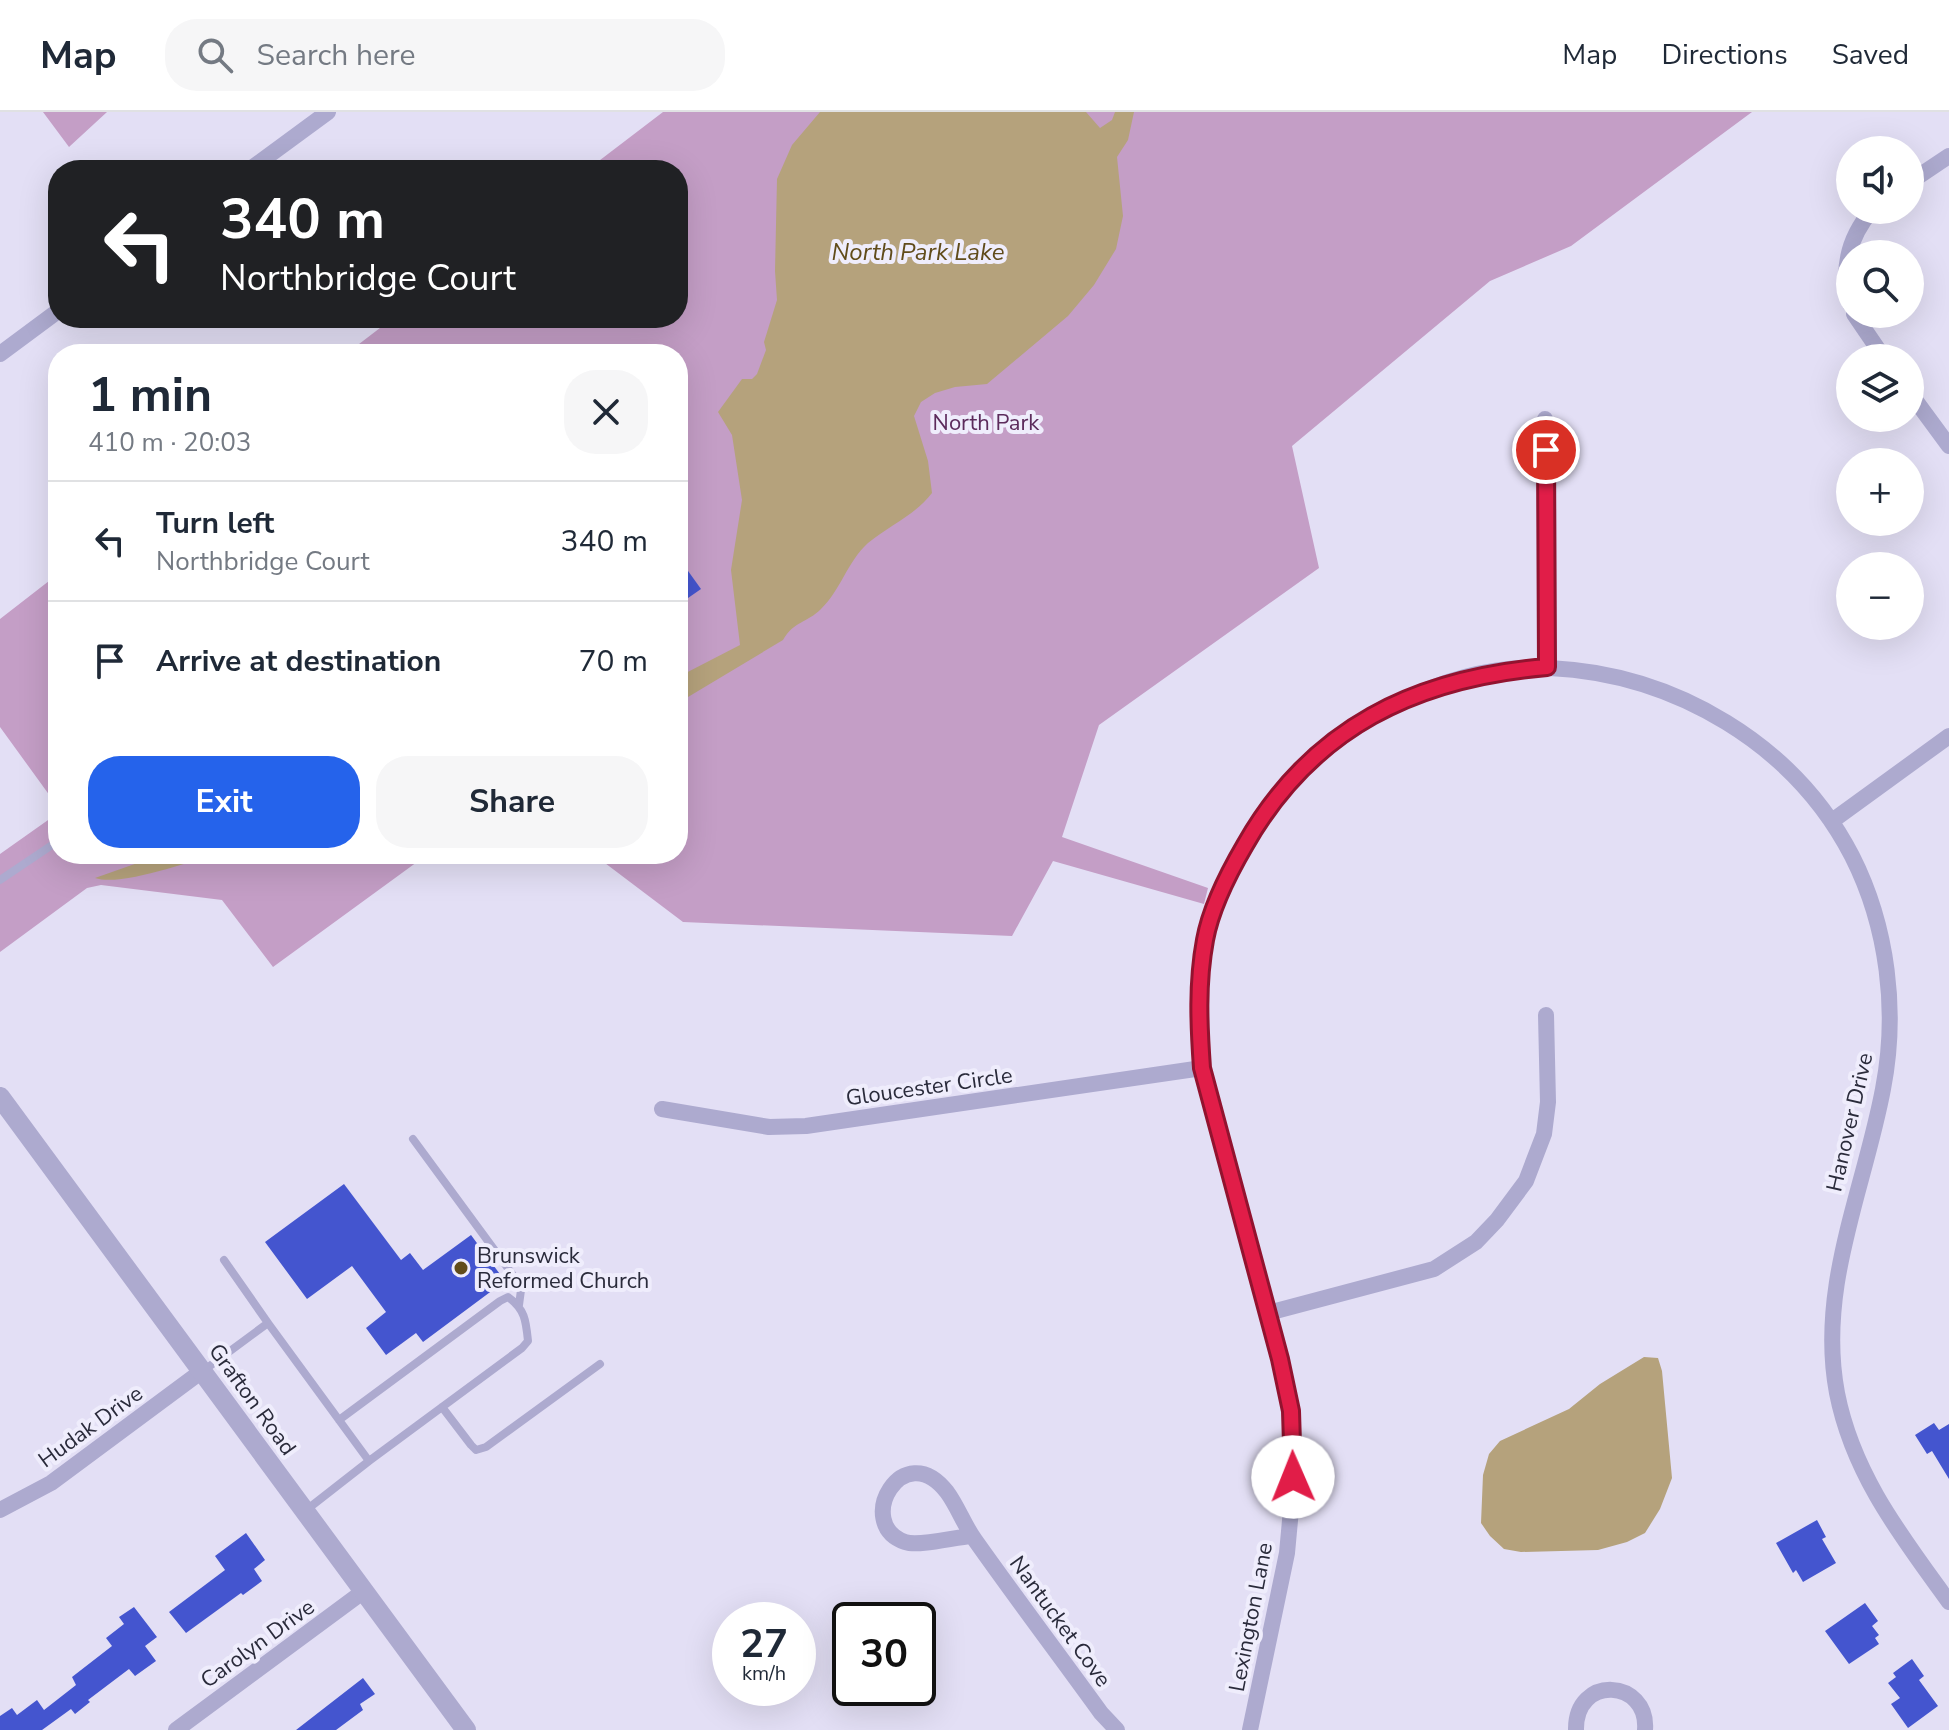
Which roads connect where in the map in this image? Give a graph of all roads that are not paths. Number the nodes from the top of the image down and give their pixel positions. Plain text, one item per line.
1 (328, 112) edge
2 (1949, 156) edge
3 (263, 160) edge
4 (1924, 173) edge
5 (48, 318) edge
6 (0, 354) edge
7 (1924, 412) edge
8 (1545, 419) dead end
9 (1949, 446) edge
10 (1547, 667) junction
11 (1949, 736) edge
12 (1832, 821) junction
13 (48, 848) edge
14 (0, 880) edge
15 (1546, 1015) dead end
16 (1202, 1068) junction
17 (0, 1097) edge
18 (662, 1109) dead end
19 (413, 1139) dead end
20 (224, 1260) dead end
21 (519, 1305) junction
22 (1268, 1313) junction
23 (268, 1323) junction
24 (600, 1364) dead end
25 (202, 1371) junction
26 (442, 1407) junction
27 (339, 1420) junction
28 (369, 1461) junction
29 (0, 1510) edge
30 (305, 1511) junction
31 (972, 1536) junction
32 (364, 1591) junction
33 (1949, 1602) edge
34 (176, 1730) edge
35 (466, 1730) edge
36 (1117, 1730) edge
37 (1250, 1730) edge
38 (1576, 1730) edge
39 (1645, 1730) edge

1 - 3 street
2 - 4 street
5 - 6 street
7 - 9 street
8 - 10 street
10 - 12 street, Hanover Drive
10 - 16 street, Lexington Lane
11 - 12 street
12 - 33 street, Hanover Drive
13 - 14 lane
15 - 22 street
16 - 18 street, Gloucester Circle
16 - 22 street, Lexington Lane
17 - 25 street, Grafton Road
19 - 21 lane
20 - 23 lane
21 - 26 lane
21 - 27 lane
22 - 37 street, Lexington Lane
23 - 25 lane
23 - 27 lane
24 - 26 lane
25 - 29 street, Hudak Drive
25 - 30 street, Grafton Road
26 - 28 lane
27 - 28 lane
28 - 30 lane
30 - 32 street, Grafton Road
31 - 31 street, Nantucket Cove
31 - 36 street, Nantucket Cove
32 - 34 street, Carolyn Drive
32 - 35 street, Grafton Road
38 - 39 street

